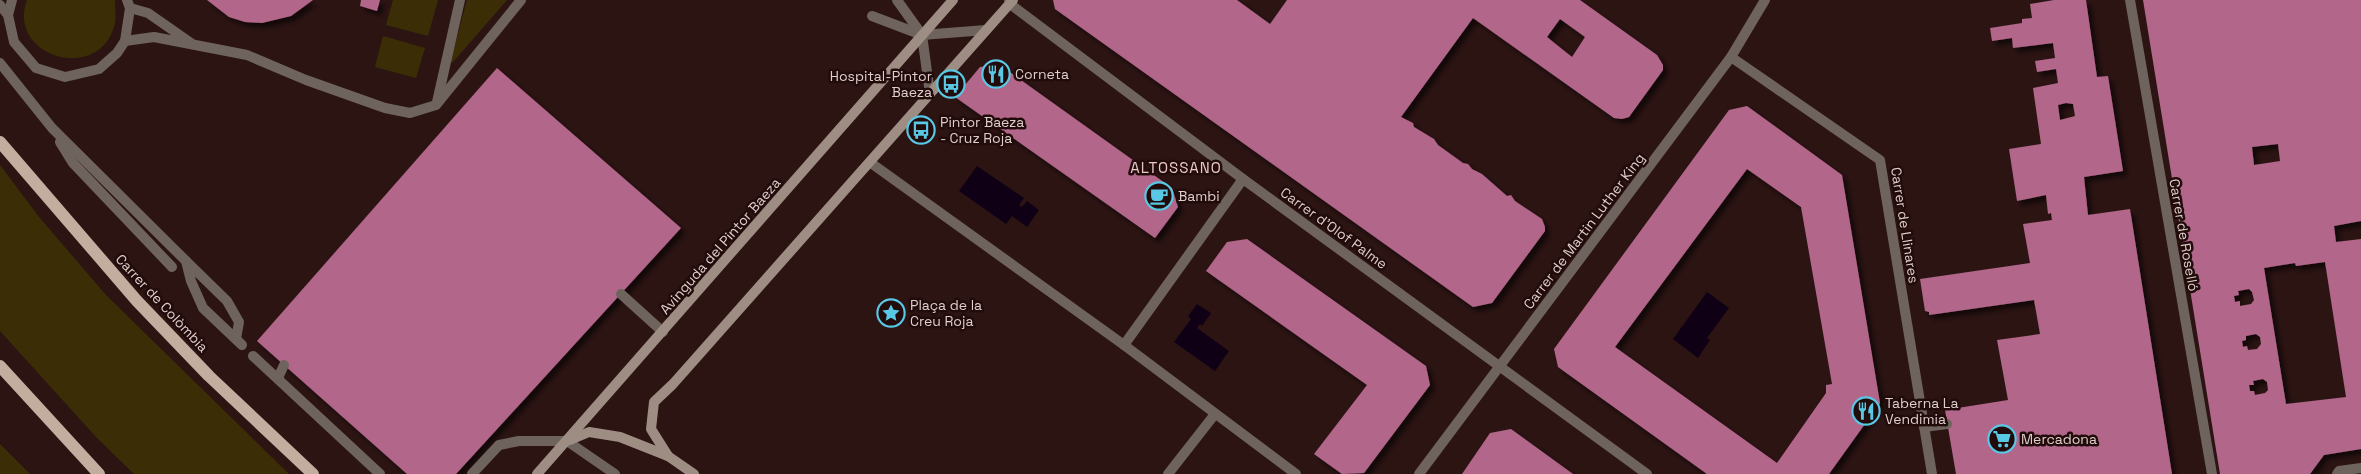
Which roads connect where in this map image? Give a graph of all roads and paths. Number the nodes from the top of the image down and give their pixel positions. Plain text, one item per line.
1 (12, 0) edge
2 (460, 0) edge
3 (521, 0) edge
4 (897, 0) edge
5 (953, 0) edge
6 (1765, 0) edge
7 (2130, 0) edge
8 (1011, 1) edge
9 (0, 4) edge
10 (128, 4) edge
11 (8, 15) junction
12 (872, 16) dead end
13 (986, 30) junction
14 (922, 35) junction
15 (125, 41) junction
16 (196, 46) junction
17 (1731, 57) junction
18 (0, 63) edge
19 (930, 94) junction
20 (436, 105) junction
21 (52, 128) junction
22 (0, 142) edge
23 (870, 163) junction
24 (1243, 180) junction
25 (186, 261) junction
26 (172, 268) dead end
27 (621, 294) dead end
28 (663, 332) junction
29 (1124, 345) junction
30 (253, 356) dead end
31 (284, 365) dead end
32 (0, 366) edge
33 (1500, 366) junction
34 (278, 378) junction
35 (1215, 414) junction
36 (1948, 424) dead end
37 (1924, 427) junction
38 (567, 441) junction
39 (668, 456) junction
40 (2361, 468) edge
41 (99, 474) edge
42 (313, 474) edge
43 (380, 474) edge
44 (472, 474) edge
45 (537, 474) edge
46 (615, 474) edge
47 (694, 474) edge
48 (1168, 474) edge
49 (1296, 474) edge
50 (1419, 474) edge
51 (1647, 474) edge
52 (1932, 474) edge
53 (2212, 474) edge
54 (2336, 474) edge

1 - 11 street
2 - 20 street
3 - 20 street
4 - 14 street
5 - 14 street, Avinguda del Pintor Baeza
6 - 17 street, Carrer de Martin Luther King
7 - 53 street, Carrer de Roselló
8 - 13 street
8 - 24 street, Carrer d'Olof Palme
9 - 11 street
10 - 15 street
10 - 16 street
11 - 15 street
12 - 14 street
13 - 14 street
13 - 19 street
14 - 19 street
14 - 28 street, Avinguda del Pintor Baeza
15 - 16 street
16 - 20 street
17 - 33 street, Carrer de Martin Luther King
17 - 37 street, Carrer de Llinares
18 - 21 street
19 - 23 street
21 - 25 street
21 - 26 street
22 - 42 main road, Carrer de Colòmbia
23 - 29 street
23 - 39 street
24 - 29 street
24 - 33 street, Carrer d'Olof Palme
25 - 25 street
27 - 28 street
28 - 38 street, Avinguda del Pintor Baeza
29 - 35 street
30 - 34 street
31 - 34 street
32 - 41 main road
33 - 50 street, Carrer de Martin Luther King
33 - 51 street, Carrer d'Olof Palme
34 - 43 street
35 - 48 street
35 - 49 street
36 - 37 street
37 - 52 street, Carrer de Llinares
38 - 39 street
38 - 44 street
38 - 45 street, Avinguda del Pintor Baeza
38 - 46 street
39 - 47 street
40 - 54 street

